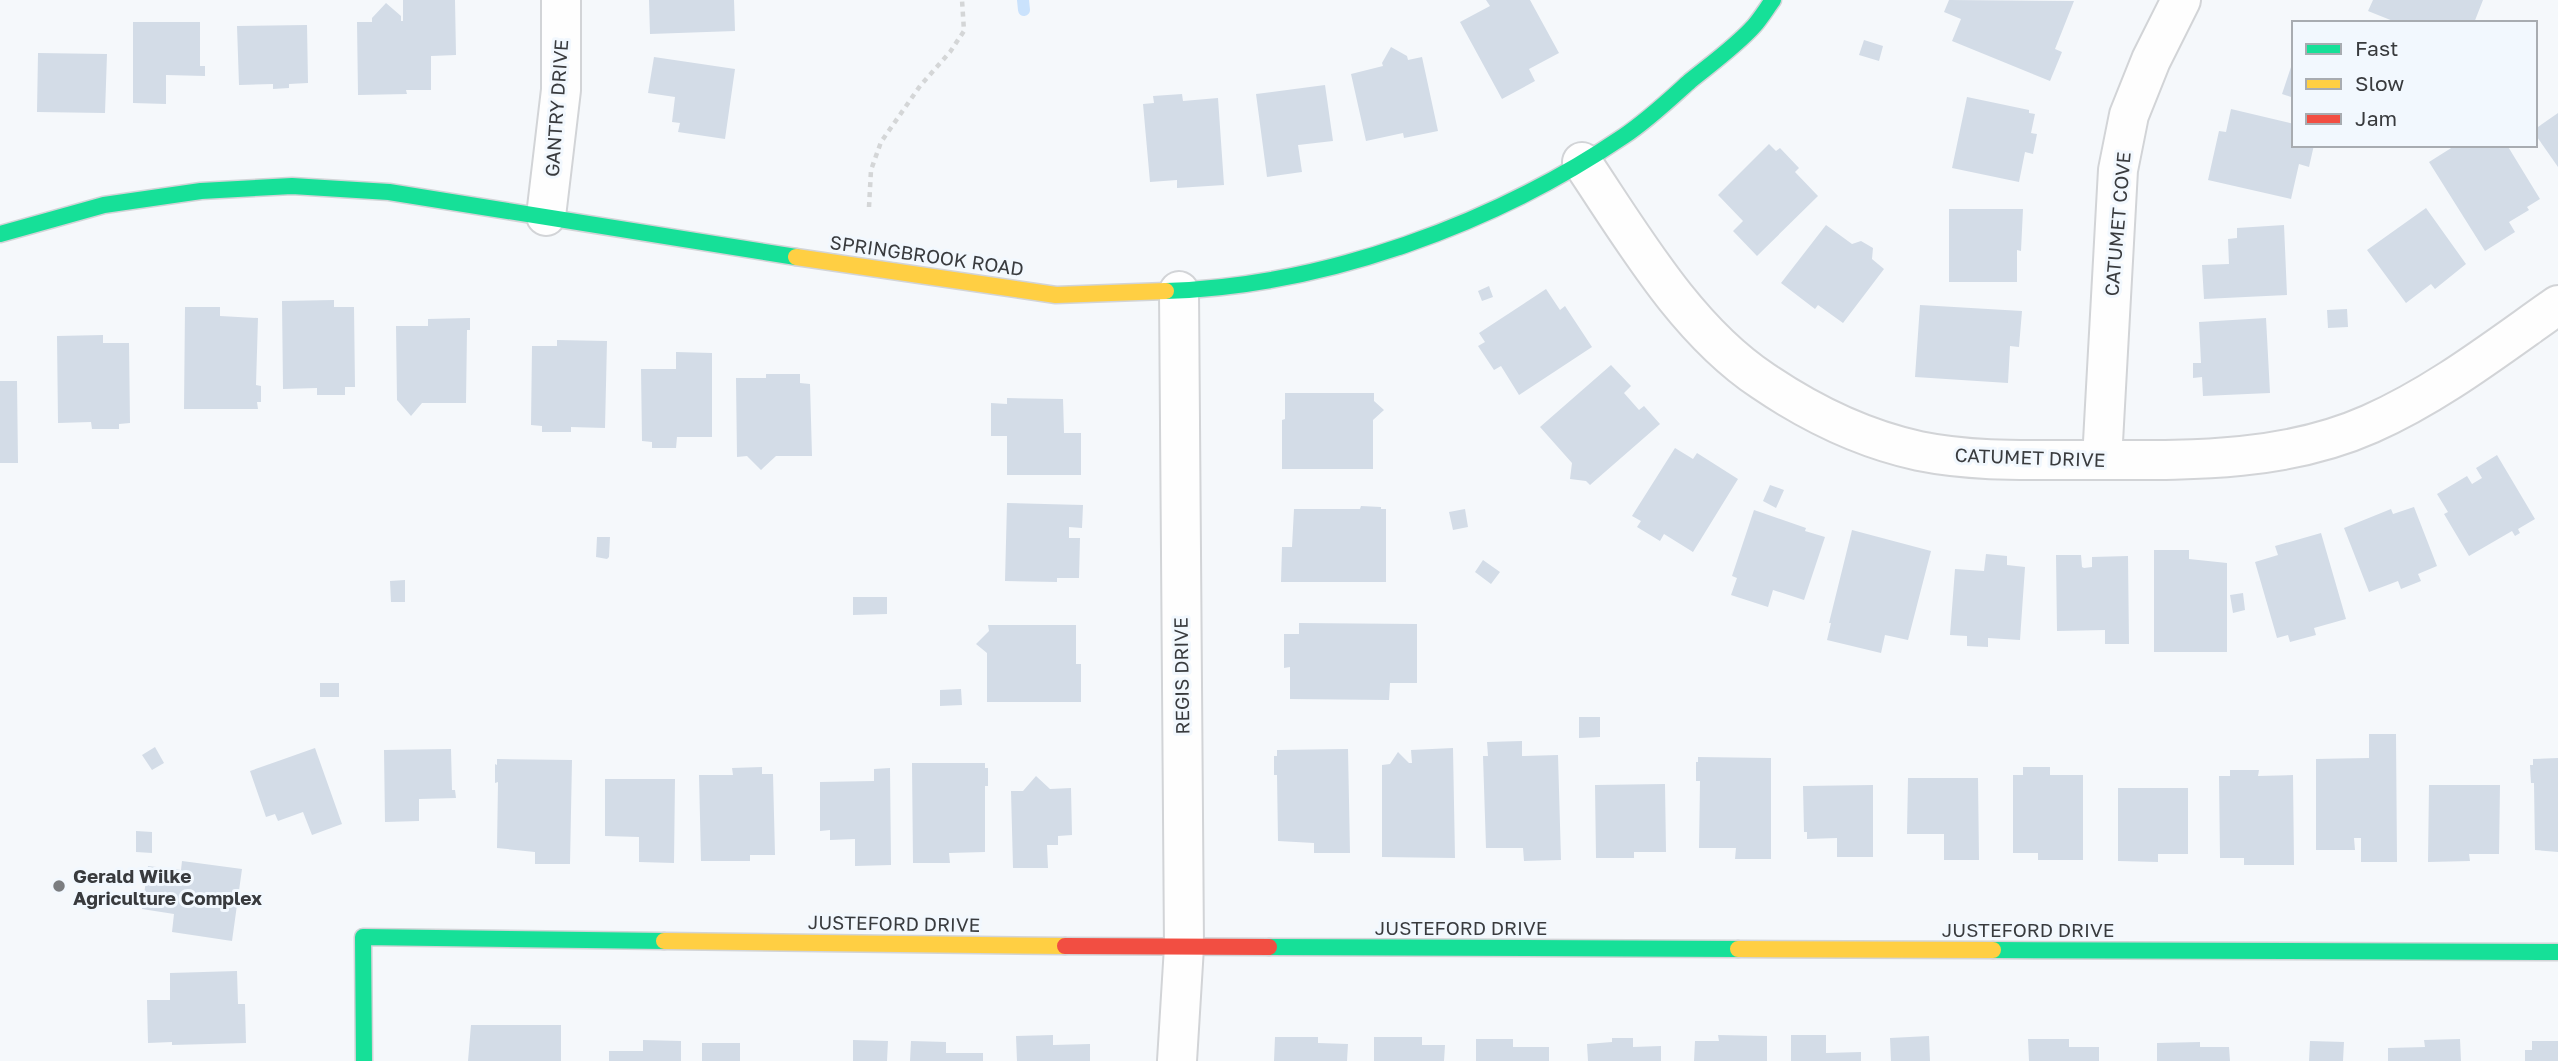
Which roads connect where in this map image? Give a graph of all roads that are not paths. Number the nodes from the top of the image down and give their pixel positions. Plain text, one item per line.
1 (561, 0) edge
2 (1773, 0) edge
3 (2181, 0) edge
4 (1582, 162) junction
5 (546, 216) junction
6 (0, 234) edge
7 (1178, 291) junction
8 (2558, 304) edge
9 (2102, 460) junction
10 (1184, 947) junction
11 (2558, 951) edge
12 (364, 1061) edge
13 (1177, 1061) edge

1 - 5 street, GANTRY DRIVE
2 - 4 street, SPRINGBROOK ROAD
3 - 9 street, CATUMET COVE
4 - 7 street, SPRINGBROOK ROAD
4 - 9 street, CATUMET DRIVE
5 - 6 street, SPRINGBROOK ROAD
5 - 7 street, SPRINGBROOK ROAD
7 - 10 street, REGIS DRIVE
8 - 9 street, CATUMET DRIVE
10 - 11 street, JUSTEFORD DRIVE
10 - 12 street, JUSTEFORD DRIVE
10 - 13 street, REGIS DRIVE

